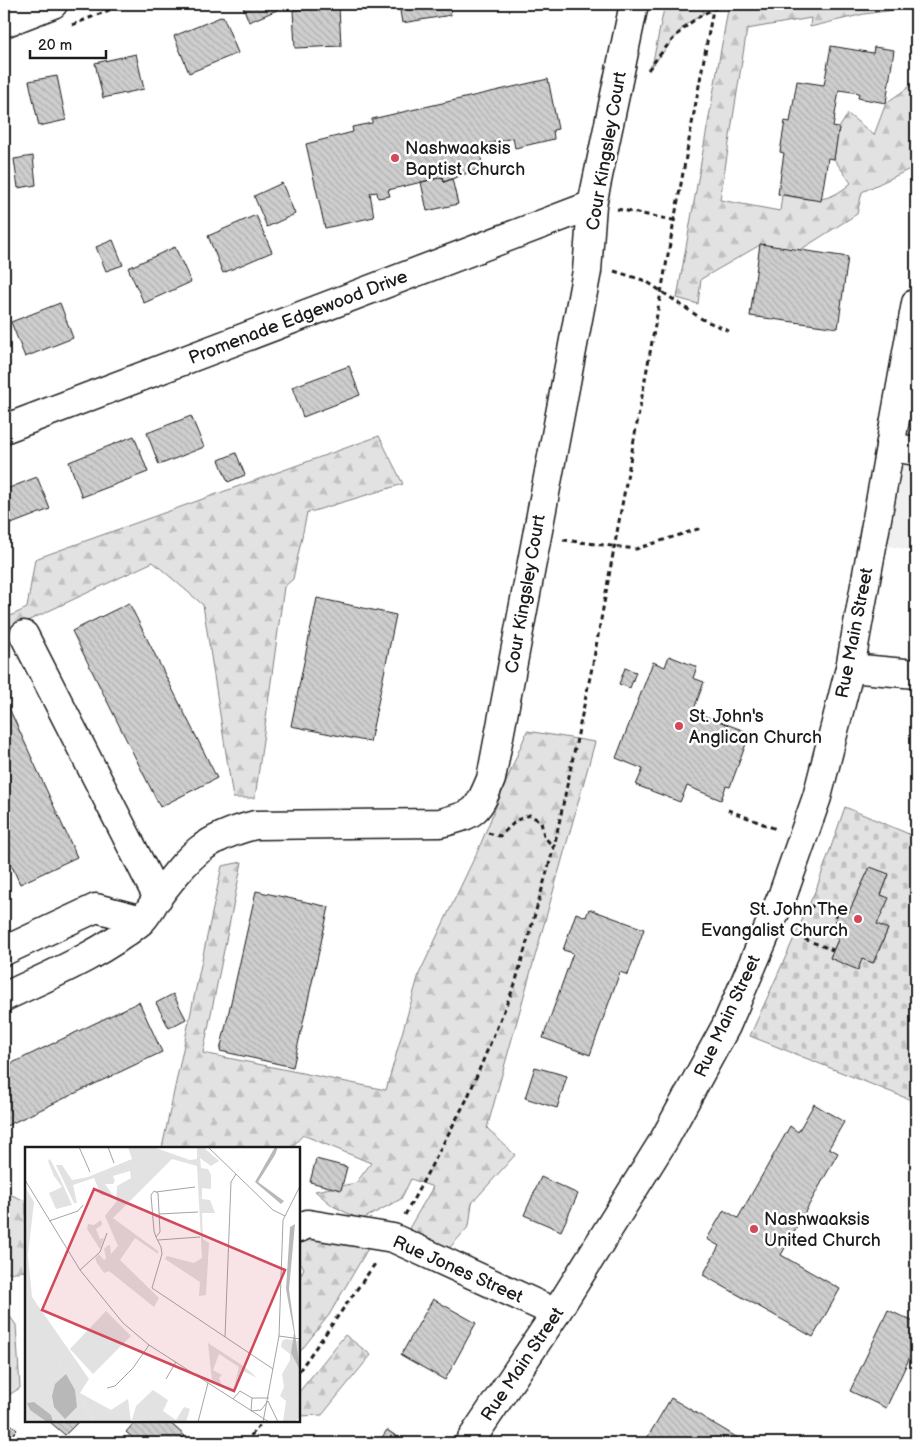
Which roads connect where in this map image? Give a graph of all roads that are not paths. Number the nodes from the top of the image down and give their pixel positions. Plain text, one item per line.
1 (54, 4) edge
2 (634, 4) edge
3 (4, 23) edge
4 (592, 205) junction
5 (916, 303) edge
6 (4, 429) edge
7 (890, 447) junction
8 (916, 451) edge
9 (24, 635) dead end
10 (850, 668) junction
11 (916, 674) edge
12 (158, 898) junction
13 (142, 920) junction
14 (4, 951) edge
15 (4, 997) edge
16 (300, 1228) edge
17 (556, 1313) junction
18 (469, 1443) edge

1 - 3 street
2 - 4 street, Cour Kingsley Court
4 - 6 street, Promenade Edgewood Drive
4 - 12 street, Cour Kingsley Court
5 - 7 street, Rue Main Street
7 - 8 street
7 - 10 street, Rue Main Street
9 - 12 street
10 - 11 street
10 - 17 street, Rue Main Street
12 - 13 street
13 - 14 street
13 - 15 street
16 - 17 street, Rue Jones Street
17 - 18 street, Rue Main Street

